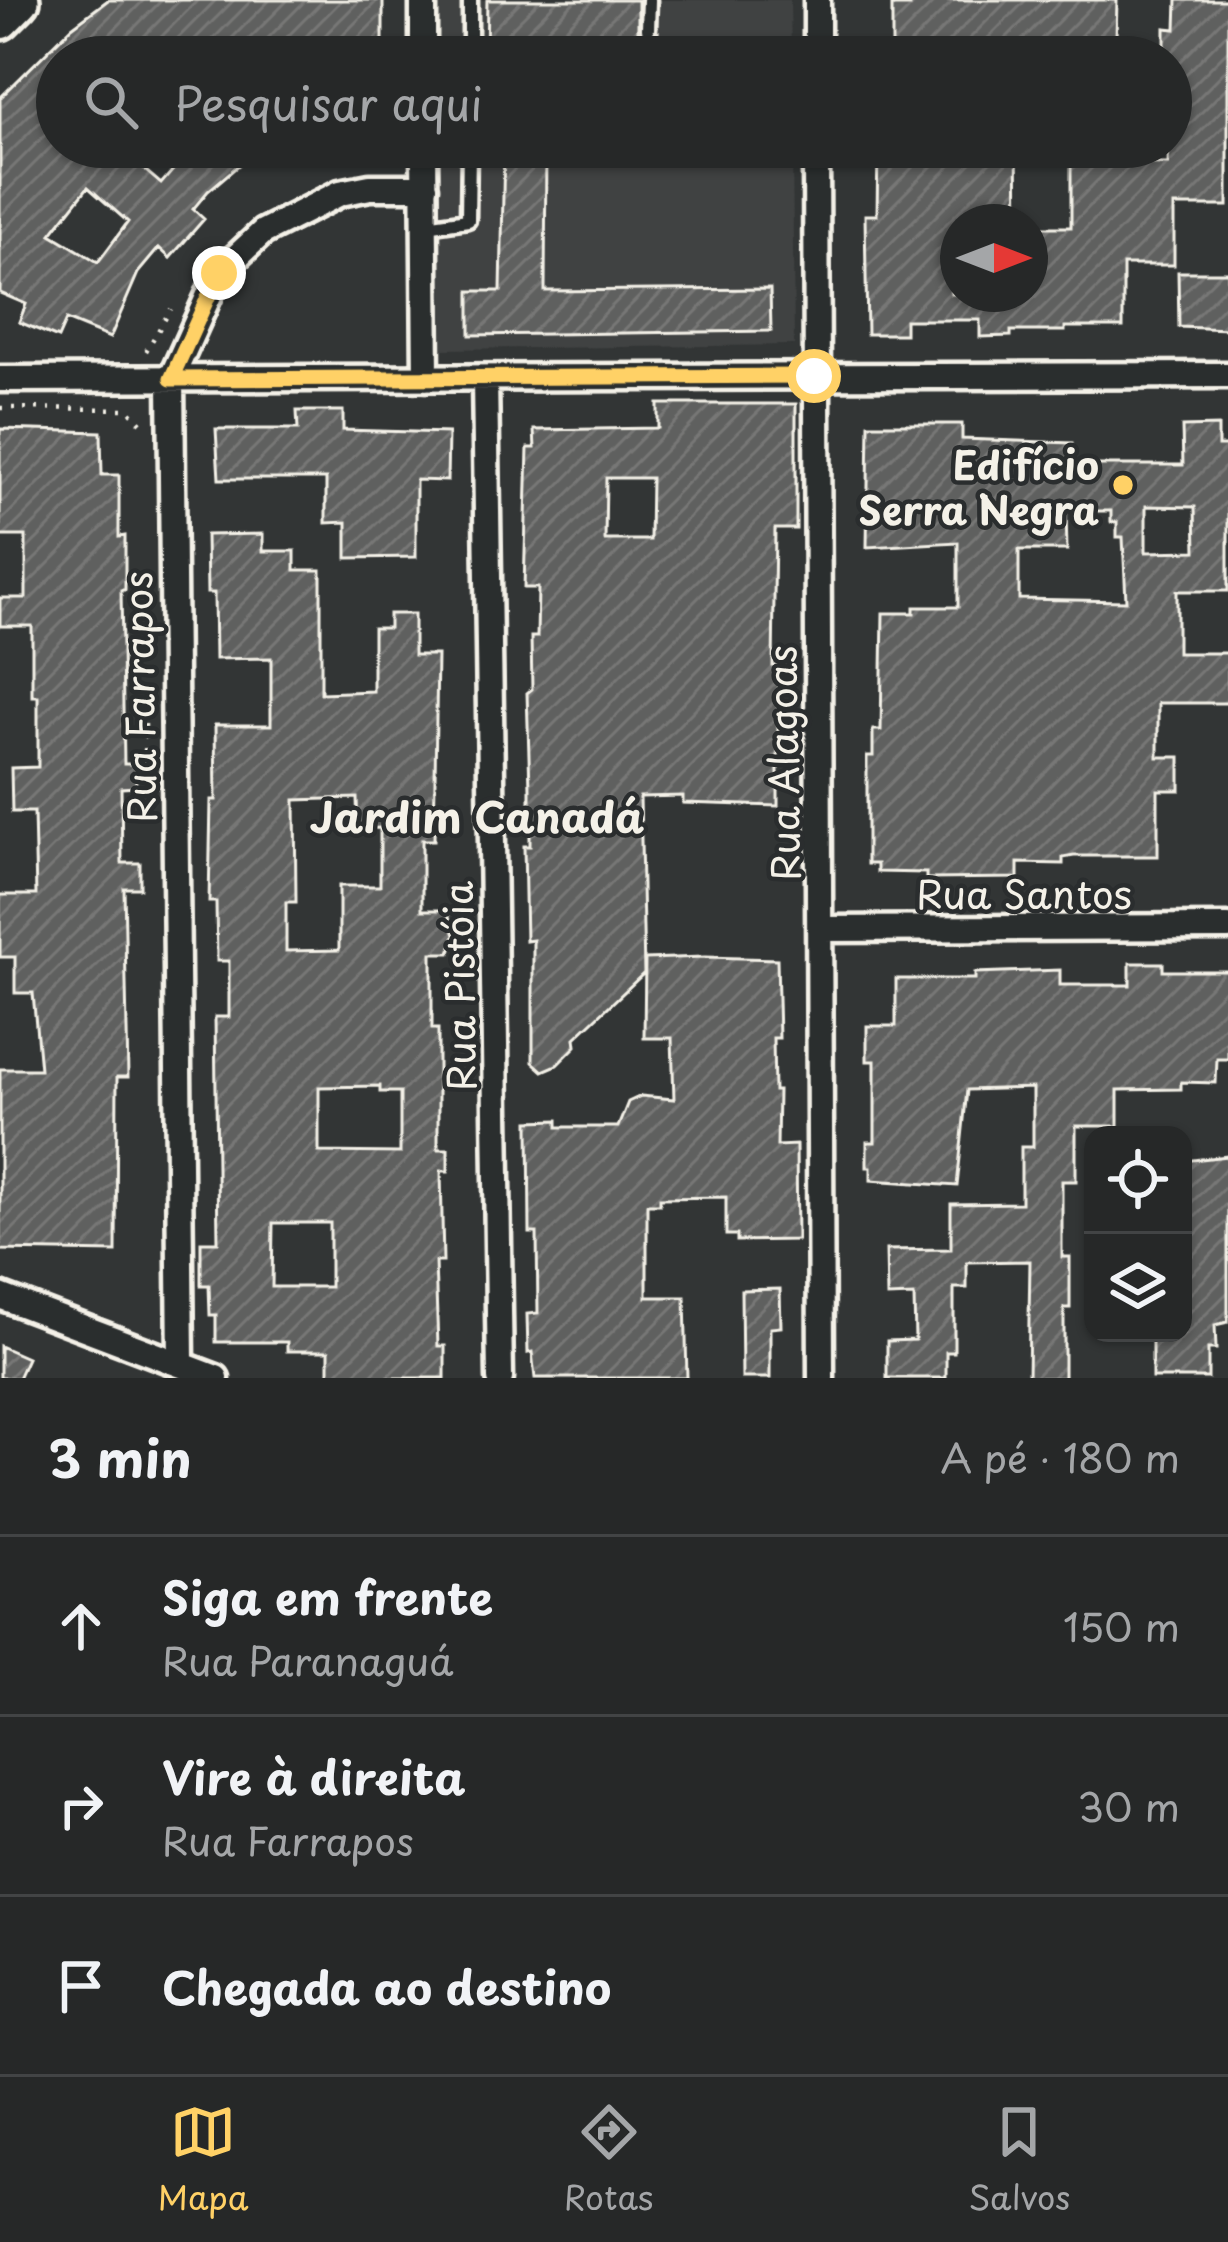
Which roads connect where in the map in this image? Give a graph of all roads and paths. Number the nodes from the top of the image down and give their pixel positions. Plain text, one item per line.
1 (19, 0) edge
2 (423, 0) edge
3 (470, 0) edge
4 (650, 0) edge
5 (817, 0) edge
6 (0, 19) edge
7 (648, 28) dead end
8 (423, 36) edge
9 (470, 36) edge
10 (817, 36) edge
11 (425, 168) edge
12 (469, 168) edge
13 (816, 168) edge
14 (425, 187) junction
15 (426, 226) junction
16 (178, 298) dead end
17 (130, 356) dead end
18 (1228, 375) edge
19 (814, 376) junction
20 (426, 378) junction
21 (485, 378) junction
22 (0, 379) edge
23 (171, 379) junction
24 (0, 408) edge
25 (146, 428) dead end
26 (146, 679) dead end
27 (146, 771) dead end
28 (1228, 927) edge
29 (820, 928) junction
30 (0, 1296) edge
31 (181, 1364) junction
32 (216, 1378) edge
33 (500, 1378) edge
34 (821, 1378) edge

1 - 6 main road
2 - 8 street
3 - 9 lane
4 - 7 lane
5 - 10 street
11 - 14 street
12 - 15 lane
13 - 19 street, Rua Alagoas
14 - 15 street
14 - 23 street, Rua Farrapos
15 - 20 street
16 - 17 path
18 - 19 street
19 - 21 street
19 - 29 street, Rua Alagoas
20 - 21 street
20 - 23 street
21 - 33 street, Rua Pistóia
22 - 23 street
23 - 31 street, Rua Farrapos
24 - 25 path
26 - 27 path
28 - 29 street, Rua Santos
29 - 34 street, Rua Alagoas
30 - 31 street
31 - 32 street

